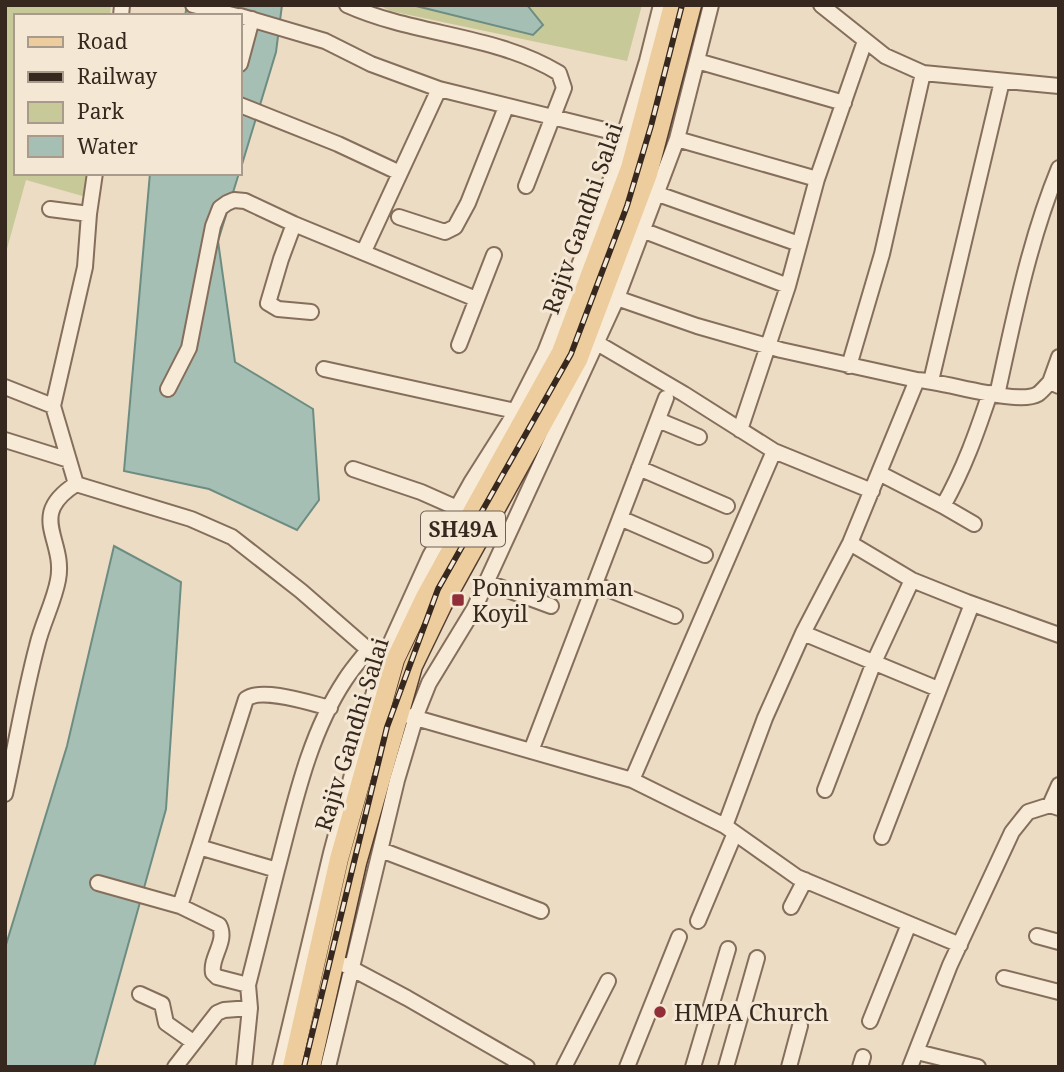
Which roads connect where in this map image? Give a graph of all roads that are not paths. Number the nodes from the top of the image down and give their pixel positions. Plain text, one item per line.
1 (193, 5) edge
2 (347, 5) edge
3 (661, 5) edge
4 (673, 5) edge
5 (692, 5) edge
6 (711, 5) edge
7 (821, 5) edge
8 (230, 14) edge
9 (243, 17) edge
10 (865, 41) junction
11 (697, 61) junction
12 (923, 73) junction
13 (1002, 81) junction
14 (1057, 88) edge
15 (439, 89) junction
16 (844, 103) junction
17 (242, 106) edge
18 (506, 107) junction
19 (553, 118) junction
20 (625, 135) junction
21 (677, 139) junction
22 (1059, 168) edge
23 (400, 173) junction
24 (95, 175) edge
25 (817, 179) junction
26 (526, 186) dead end
27 (658, 194) junction
28 (50, 209) dead end
29 (89, 214) junction
30 (399, 217) dead end
31 (295, 224) junction
32 (642, 230) junction
33 (799, 244) junction
34 (364, 251) junction
35 (494, 255) dead end
36 (788, 286) junction
37 (610, 295) junction
38 (476, 299) junction
39 (311, 312) dead end
40 (597, 343) junction
41 (459, 345) dead end
42 (768, 346) junction
43 (1059, 358) edge
44 (849, 366) junction
45 (324, 369) dead end
46 (924, 381) junction
47 (1054, 384) edge
48 (5, 388) edge
49 (167, 389) dead end
50 (994, 394) junction
51 (666, 398) dead end
52 (53, 406) junction
53 (515, 411) junction
54 (658, 420) junction
55 (740, 429) junction
56 (699, 437) dead end
57 (6, 439) edge
58 (774, 451) junction
59 (69, 460) junction
60 (639, 468) junction
61 (353, 469) dead end
62 (880, 473) junction
63 (76, 484) junction
64 (872, 491) junction
65 (727, 506) dead end
66 (943, 506) junction
67 (457, 508) junction
68 (620, 518) junction
69 (974, 524) dead end
70 (850, 543) junction
71 (705, 555) dead end
72 (912, 580) junction
73 (486, 582) junction
74 (595, 584) junction
75 (972, 604) junction
76 (551, 606) dead end
77 (675, 616) dead end
78 (803, 633) junction
79 (1059, 635) edge
80 (368, 650) junction
81 (874, 662) junction
82 (387, 666) junction
83 (938, 689) junction
84 (330, 708) junction
85 (408, 716) junction
86 (531, 751) junction
87 (632, 780) junction
88 (1059, 785) edge
89 (825, 790) dead end
90 (5, 794) edge
91 (1054, 807) edge
92 (730, 830) junction
93 (882, 836) dead end
94 (199, 846) junction
95 (381, 850) junction
96 (277, 870) junction
97 (805, 880) junction
98 (98, 883) dead end
99 (180, 906) junction
100 (791, 907) dead end
101 (541, 911) dead end
102 (698, 921) dead end
103 (909, 924) junction
104 (1037, 936) dead end
105 (679, 937) dead end
106 (1059, 942) edge
107 (960, 945) junction
108 (728, 948) dead end
109 (757, 958) dead end
110 (344, 965) junction
111 (1004, 978) dead end
112 (608, 981) dead end
113 (248, 985) junction
114 (1059, 992) edge
115 (140, 994) dead end
116 (250, 1008) junction
117 (870, 1021) dead end
118 (800, 1026) dead end
119 (193, 1042) junction
120 (917, 1052) junction
121 (175, 1067) edge
122 (244, 1067) edge
123 (280, 1067) edge
124 (292, 1067) edge
125 (311, 1067) edge
126 (328, 1067) edge
127 (527, 1067) edge
128 (564, 1067) edge
129 (628, 1067) edge
130 (693, 1067) edge
131 (726, 1067) edge
132 (789, 1067) edge
133 (911, 1067) edge
134 (978, 1067) edge

1 - 8 street
2 - 19 street
3 - 20 street
4 - 82 main road, Rajiv Gandhi Salai / SH49A
5 - 37 main road, Rajiv Gandhi Salai / SH49A
6 - 11 street
7 - 10 street
9 - 15 street
10 - 12 street
10 - 16 street
11 - 16 street
11 - 21 street
12 - 13 street
12 - 44 street
13 - 14 street
13 - 46 street
15 - 18 street
15 - 23 street
16 - 25 street
17 - 23 street
18 - 19 street
18 - 30 street
19 - 20 street
19 - 26 street
20 - 53 street
21 - 25 street
21 - 27 street
22 - 50 street
23 - 34 street
24 - 29 street
25 - 33 street
27 - 32 street
27 - 33 street
28 - 29 street
29 - 52 street
31 - 34 street
31 - 39 street
31 - 49 street
32 - 36 street
32 - 37 street
33 - 36 street
34 - 38 street
35 - 38 street
36 - 42 street
37 - 40 street
37 - 42 street
37 - 85 main road, Rajiv Gandhi Salai / SH49A
38 - 41 street
40 - 55 street
40 - 73 street
42 - 44 street
42 - 55 street
43 - 47 street
44 - 46 street
45 - 53 street
46 - 50 street
46 - 62 street
47 - 50 street
48 - 52 street
50 - 66 street
51 - 54 street
52 - 59 street
53 - 67 street
54 - 56 street
54 - 60 street
55 - 58 street
57 - 59 street
58 - 64 street
58 - 87 street
59 - 63 street
60 - 65 street
60 - 68 street
61 - 67 street
62 - 64 street
62 - 66 street
63 - 80 street
63 - 90 street
64 - 70 street
66 - 69 street
67 - 82 street
68 - 71 street
68 - 74 street
70 - 72 street
70 - 78 street
72 - 75 street
72 - 81 street
73 - 76 street
73 - 85 street
74 - 77 street
74 - 86 street
75 - 79 street
75 - 83 street
78 - 81 street
78 - 92 street
80 - 82 street
80 - 84 street
81 - 83 street
81 - 89 street
82 - 123 street
82 - 124 main road, Rajiv Gandhi Salai / SH49A
83 - 93 street
84 - 94 street
84 - 96 street
85 - 86 street
85 - 95 street
85 - 110 main road, Rajiv Gandhi Salai / SH49A
86 - 87 street
87 - 92 street
88 - 91 street
91 - 107 street
92 - 97 street
92 - 102 street
94 - 96 street
94 - 99 street
95 - 101 street
95 - 110 street
96 - 113 street
97 - 100 street
97 - 103 street
98 - 99 street
99 - 113 street
103 - 107 street
103 - 117 street
104 - 106 street
105 - 129 street
107 - 120 street
108 - 130 street
109 - 131 street
110 - 125 main road, Rajiv Gandhi Salai / SH49A
110 - 126 street
110 - 127 street
111 - 114 street
112 - 128 street
113 - 116 street
115 - 119 street
116 - 119 street
116 - 122 street
118 - 132 street
119 - 121 street
120 - 133 street
120 - 134 street

